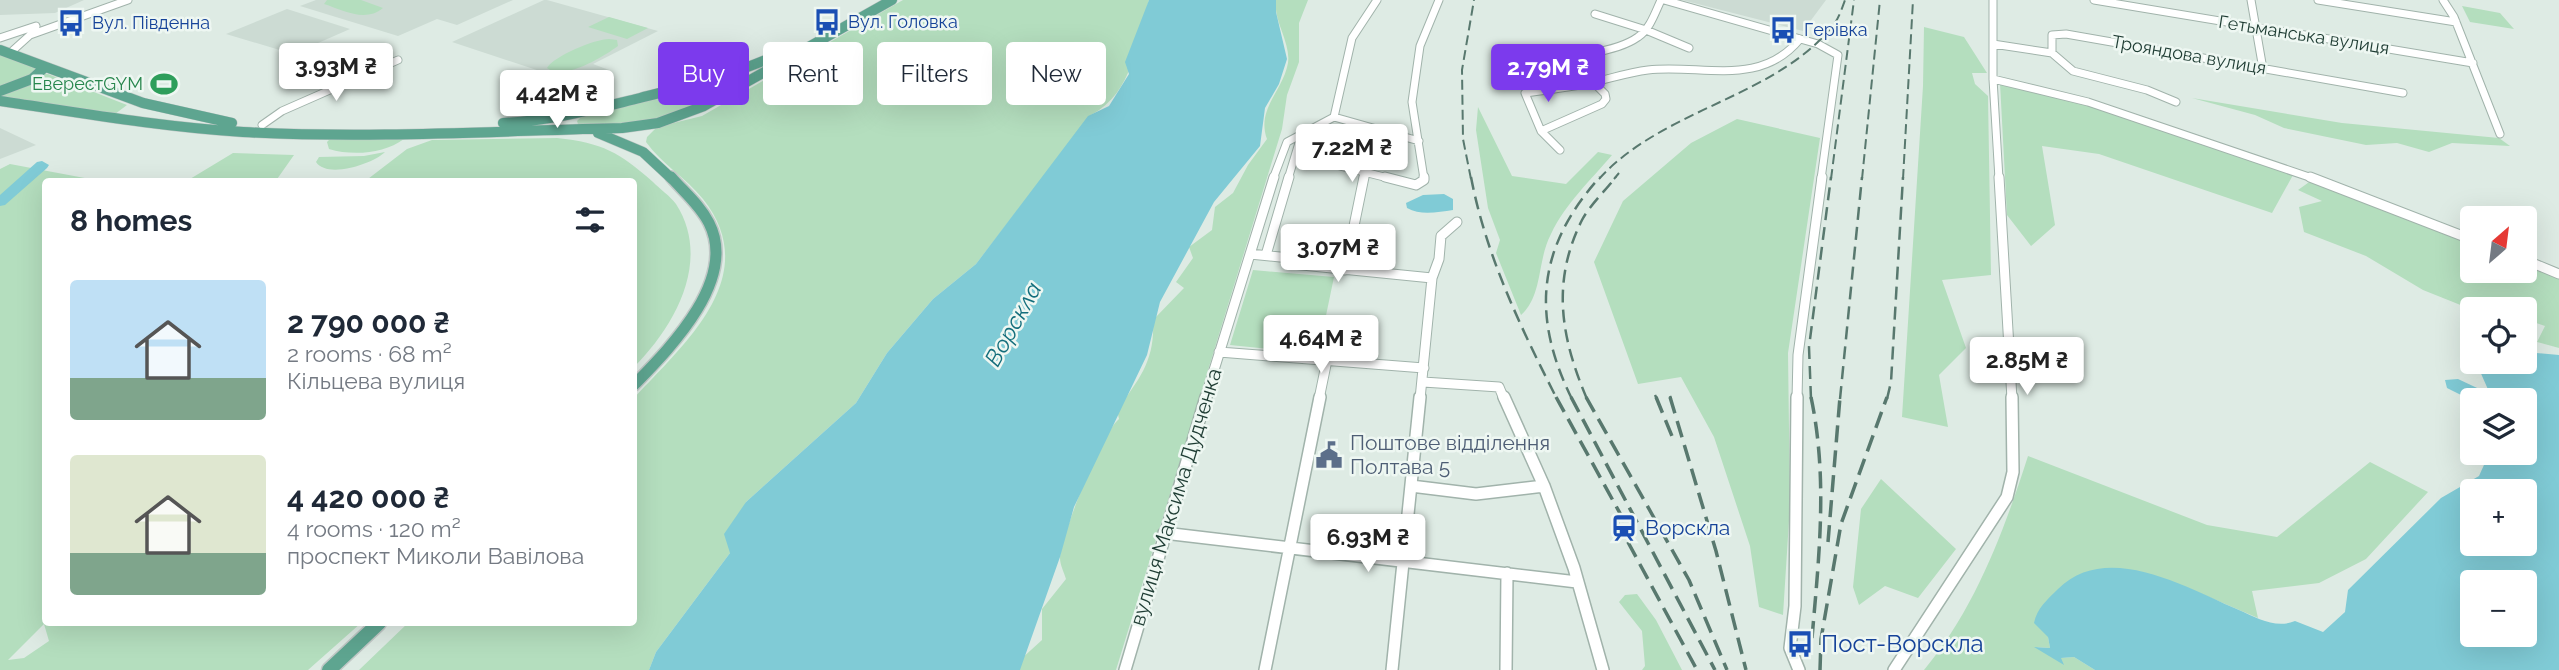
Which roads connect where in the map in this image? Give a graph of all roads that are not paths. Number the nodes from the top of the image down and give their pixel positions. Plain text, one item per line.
1 (108, 0) edge
2 (128, 0) edge
3 (877, 0) edge
4 (892, 0) edge
5 (1377, 0) edge
6 (1439, 0) edge
7 (1662, 0) edge
8 (1993, 0) edge
9 (2094, 0) edge
10 (2251, 0) edge
11 (2318, 0) edge
12 (2443, 0) edge
13 (1595, 14) dead end
14 (2456, 22) junction
15 (2255, 27) junction
16 (1646, 30) junction
17 (0, 38) edge
18 (1800, 39) junction
19 (810, 42) joint
20 (1993, 44) junction
21 (1689, 48) dead end
22 (5, 52) edge
23 (1564, 53) junction
24 (2052, 53) junction
25 (398, 60) dead end
26 (1503, 60) dead end
27 (2473, 63) junction
28 (45, 67) junction
29 (2263, 69) junction
30 (1993, 79) junction
31 (1591, 83) junction
32 (0, 92) edge
33 (2403, 93) dead end
34 (658, 94) edge
35 (0, 101) edge
36 (2176, 102) dead end
37 (706, 105) edge
38 (575, 114) junction
39 (1334, 117) junction
40 (658, 123) junction
41 (262, 125) junction
42 (332, 130) junction
43 (579, 130) junction
44 (1541, 131) junction
45 (1303, 133) junction
46 (2500, 134) dead end
47 (1419, 141) junction
48 (1560, 150) dead end
49 (645, 151) junction
50 (1296, 155) junction
51 (1364, 172) junction
52 (1457, 222) dead end
53 (2460, 235) edge
54 (1250, 254) junction
55 (1266, 255) junction
56 (2538, 265) edge
57 (1345, 270) junction
58 (2559, 274) edge
59 (1432, 278) junction
60 (1219, 352) junction
61 (1327, 360) junction
62 (1424, 369) junction
63 (637, 381) edge
64 (1423, 382) junction
65 (1544, 485) junction
66 (1411, 486) junction
67 (1164, 533) junction
68 (1289, 548) junction
69 (1402, 561) junction
70 (1507, 573) junction
71 (1577, 582) junction
72 (376, 626) edge
73 (329, 670) edge
74 (1125, 670) edge
75 (1265, 670) edge
76 (1392, 670) edge
77 (1506, 670) edge
78 (1603, 670) edge
79 (1798, 670) edge
80 (1894, 670) edge

1 - 17 street
2 - 22 street
3 - 19 main road
4 - 19 main road
5 - 39 street
6 - 47 street
7 - 16 street
7 - 18 street
8 - 20 street
9 - 15 street, Гетьманська вулиця
10 - 15 street
11 - 14 street
12 - 14 street
13 - 16 street
14 - 27 street
15 - 27 street, Гетьманська вулиця
15 - 29 street
16 - 21 street
16 - 23 street
18 - 31 street
18 - 79 street
20 - 24 street
20 - 30 street
22 - 28 main road
23 - 26 street
23 - 31 street
24 - 29 street, Трояндова вулиця
24 - 36 street
25 - 41 street
27 - 46 street
28 - 32 main road
28 - 41 main road
29 - 33 street, Трояндова вулиця
30 - 53 street
30 - 80 street
31 - 44 street
31 - 44 street
34 - 38 main road
35 - 42 main road
37 - 40 main road
38 - 42 main road
38 - 43 main road
39 - 45 street, вулиця Максима Дудченка
39 - 47 street
40 - 43 main road
40 - 49 main road
41 - 42 main road
42 - 43 main road
43 - 49 main road
44 - 48 street
45 - 50 street
45 - 54 street, вулиця Максима Дудченка
47 - 51 street
49 - 63 main road
50 - 51 street
50 - 55 street
51 - 57 street
52 - 59 street
54 - 55 street
54 - 60 street, вулиця Максима Дудченка
55 - 57 street
56 - 58 street
57 - 59 street
59 - 62 street
60 - 61 street
60 - 67 street, вулиця Максима Дудченка
61 - 62 street
61 - 68 street
62 - 64 street
64 - 65 street
64 - 66 street
65 - 66 street
65 - 71 street
66 - 69 street
67 - 68 street
67 - 74 street, вулиця Максима Дудченка
68 - 69 street
68 - 75 street
69 - 70 street
69 - 76 street
70 - 71 street
70 - 77 street
71 - 78 street
72 - 73 main road

